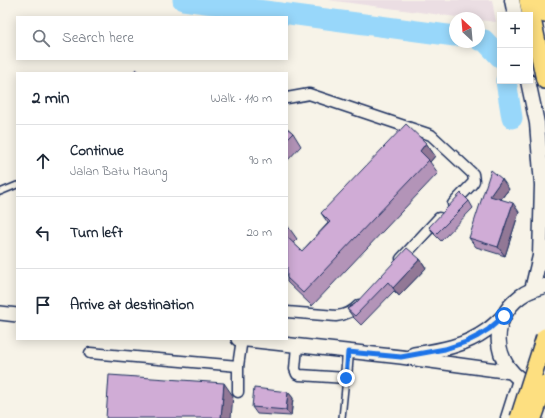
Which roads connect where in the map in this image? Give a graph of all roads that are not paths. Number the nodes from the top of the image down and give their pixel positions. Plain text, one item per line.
1 (512, 0) edge
2 (528, 0) edge
3 (542, 0) edge
4 (514, 12) edge
5 (545, 14) edge
6 (545, 80) edge
7 (529, 84) edge
8 (288, 98) edge
9 (543, 168) edge
10 (16, 185) edge
11 (0, 192) edge
12 (392, 269) edge
13 (538, 288) edge
14 (366, 297) edge
15 (288, 312) edge
16 (0, 313) edge
17 (16, 315) edge
18 (504, 316) junction
19 (545, 337) edge
20 (242, 340) edge
21 (250, 340) edge
22 (297, 346) junction
23 (348, 352) junction
24 (90, 353) dead end
25 (401, 357) junction
26 (238, 366) junction
27 (516, 376) junction
28 (346, 378) junction
29 (545, 384) edge
30 (545, 389) edge
31 (238, 392) dead end
32 (342, 418) edge
33 (508, 418) edge
34 (519, 418) edge
35 (533, 418) edge

1 - 4 main road
2 - 6 highway
3 - 5 highway
7 - 9 main road
8 - 12 street
9 - 13 main road
10 - 11 lane
13 - 18 main road
14 - 15 street
16 - 17 street
18 - 25 street
18 - 27 main road
19 - 34 highway, bridge
20 - 26 street
21 - 22 street
22 - 23 street
22 - 28 street
23 - 25 street
23 - 28 street
24 - 26 street
25 - 27 street
26 - 31 street
27 - 30 main road
27 - 33 main road
28 - 32 lane
29 - 35 highway, bridge

